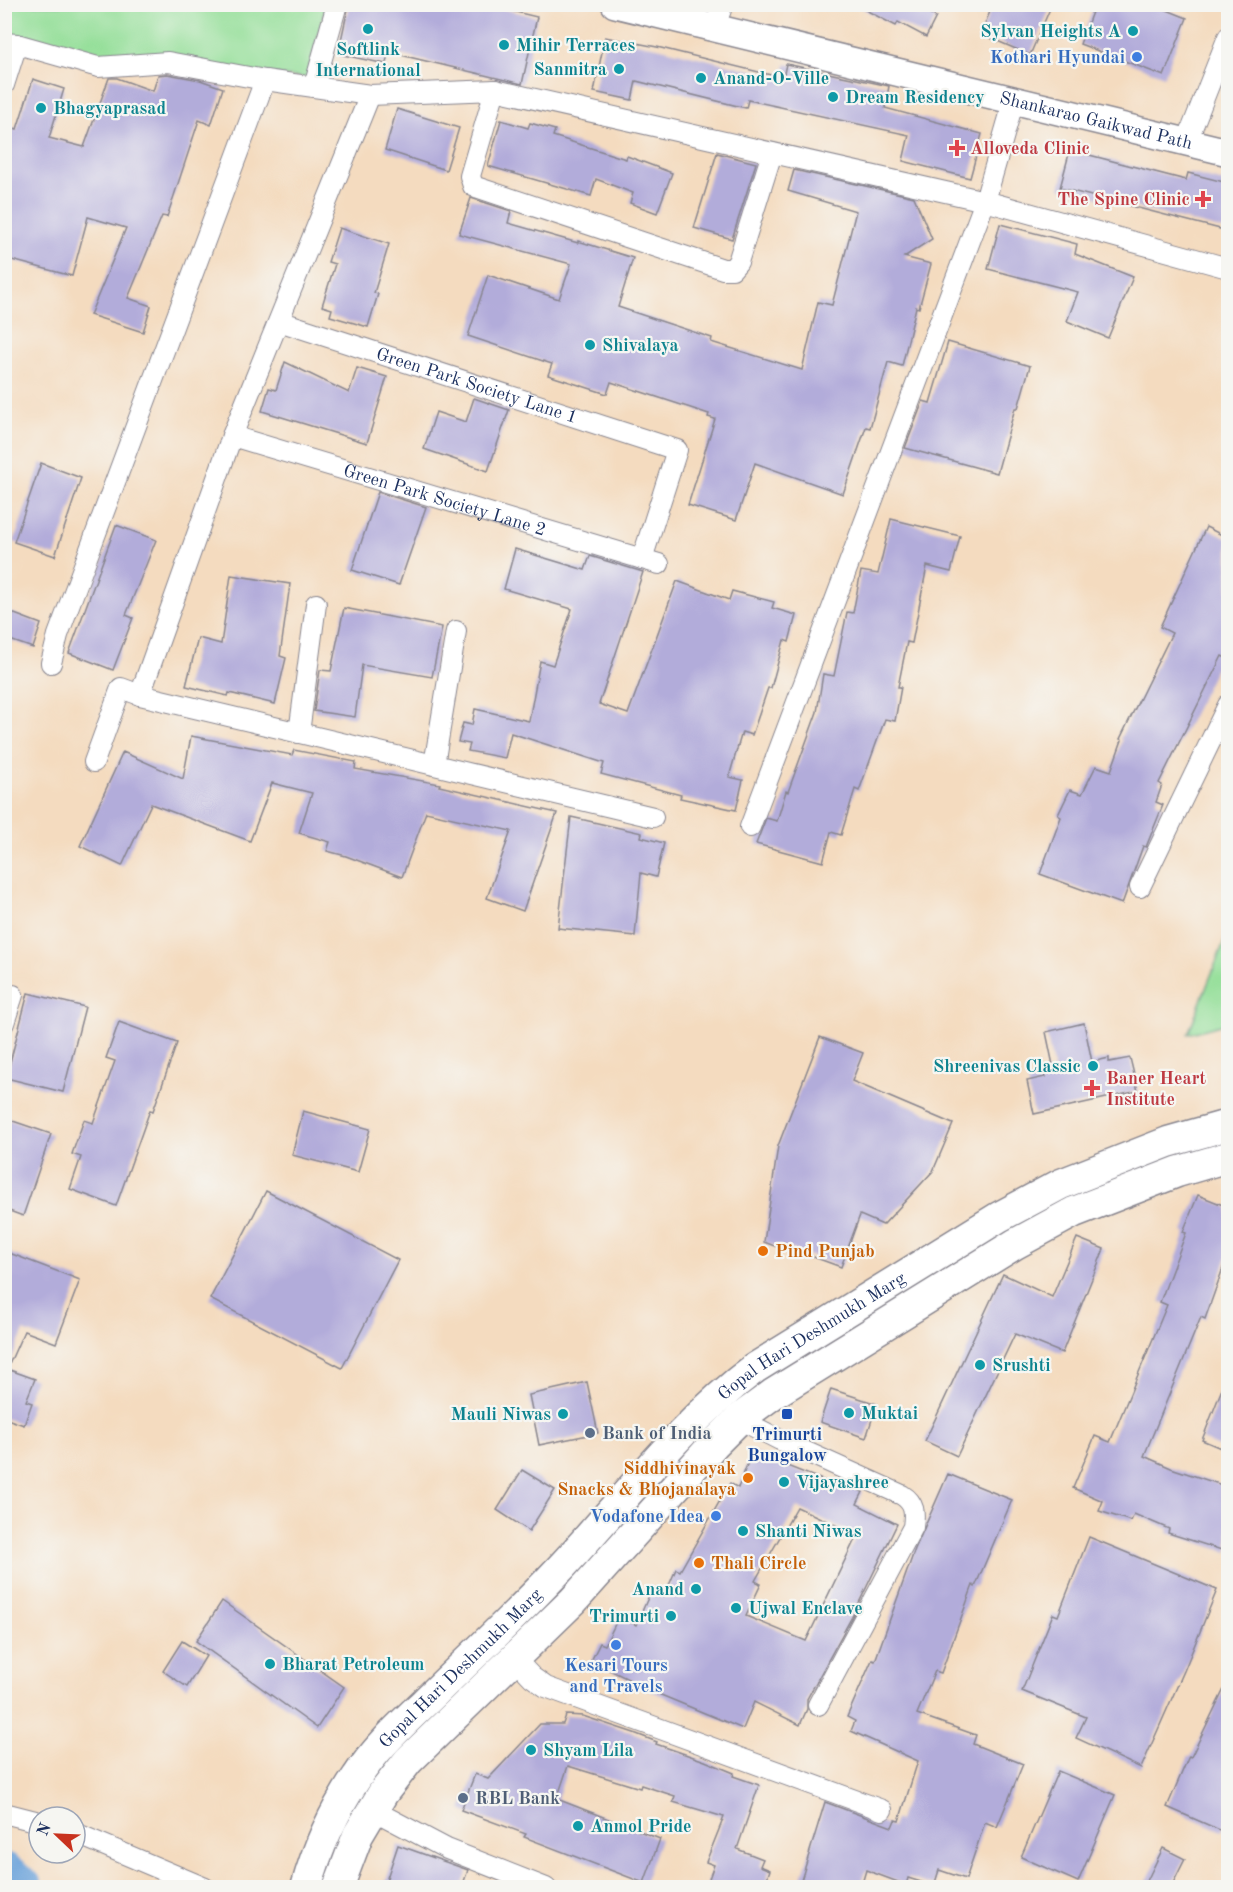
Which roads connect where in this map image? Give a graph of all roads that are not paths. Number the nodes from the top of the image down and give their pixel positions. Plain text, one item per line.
1 (337, 4) edge
2 (615, 4) edge
3 (718, 17) edge
4 (1228, 37) edge
5 (11, 43) edge
6 (265, 80) junction
7 (4, 85) edge
8 (314, 87) junction
9 (495, 90) junction
10 (370, 95) junction
11 (1014, 100) junction
12 (1187, 141) junction
13 (1228, 152) edge
14 (772, 153) junction
15 (985, 201) junction
16 (1228, 268) edge
17 (279, 321) junction
18 (232, 436) junction
19 (650, 561) joint
20 (316, 604) dead end
21 (456, 631) dead end
22 (51, 663) dead end
23 (140, 695) junction
24 (1228, 705) edge
25 (299, 733) junction
26 (94, 762) dead end
27 (434, 765) junction
28 (652, 817) dead end
29 (750, 827) dead end
30 (1140, 887) dead end
31 (13, 995) dead end
32 (4, 1023) edge
33 (1228, 1125) edge
34 (1228, 1157) edge
35 (735, 1383) junction
36 (750, 1411) junction
37 (514, 1658) junction
38 (451, 1676) junction
39 (472, 1700) junction
40 (818, 1705) dead end
41 (373, 1810) junction
42 (882, 1810) dead end
43 (4, 1813) edge
44 (27, 1819) edge
45 (87, 1838) edge
46 (205, 1887) edge
47 (306, 1887) edge
48 (338, 1887) edge
49 (546, 1887) edge

1 - 8 street
2 - 3 street, Shankarao Gaikwad Path
3 - 11 street, Shankarao Gaikwad Path
4 - 12 street
5 - 6 street
5 - 7 street
6 - 8 street
6 - 22 street
8 - 10 street
9 - 10 street
9 - 14 street
9 - 14 street
10 - 17 street
11 - 12 street, Shankarao Gaikwad Path
11 - 15 street
12 - 13 street, Shankarao Gaikwad Path
14 - 15 street
15 - 16 street
15 - 29 street
17 - 18 street
17 - 19 street, Green Park Society Lane 1
18 - 19 street, Green Park Society Lane 2
18 - 23 street
20 - 25 street
21 - 27 street
23 - 25 street
23 - 26 street
24 - 30 street
25 - 27 street
27 - 28 street
31 - 32 street
33 - 35 main road, Gopal Hari Deshmukh Marg
34 - 36 main road, Gopal Hari Deshmukh Marg
35 - 36 main road
35 - 38 main road, Gopal Hari Deshmukh Marg
36 - 37 main road, Gopal Hari Deshmukh Marg
36 - 40 street
37 - 39 main road, Gopal Hari Deshmukh Marg
37 - 42 street
38 - 39 main road
38 - 47 main road, Gopal Hari Deshmukh Marg
39 - 41 main road, Gopal Hari Deshmukh Marg
41 - 48 main road, Gopal Hari Deshmukh Marg
41 - 49 street
43 - 44 street
45 - 46 street

